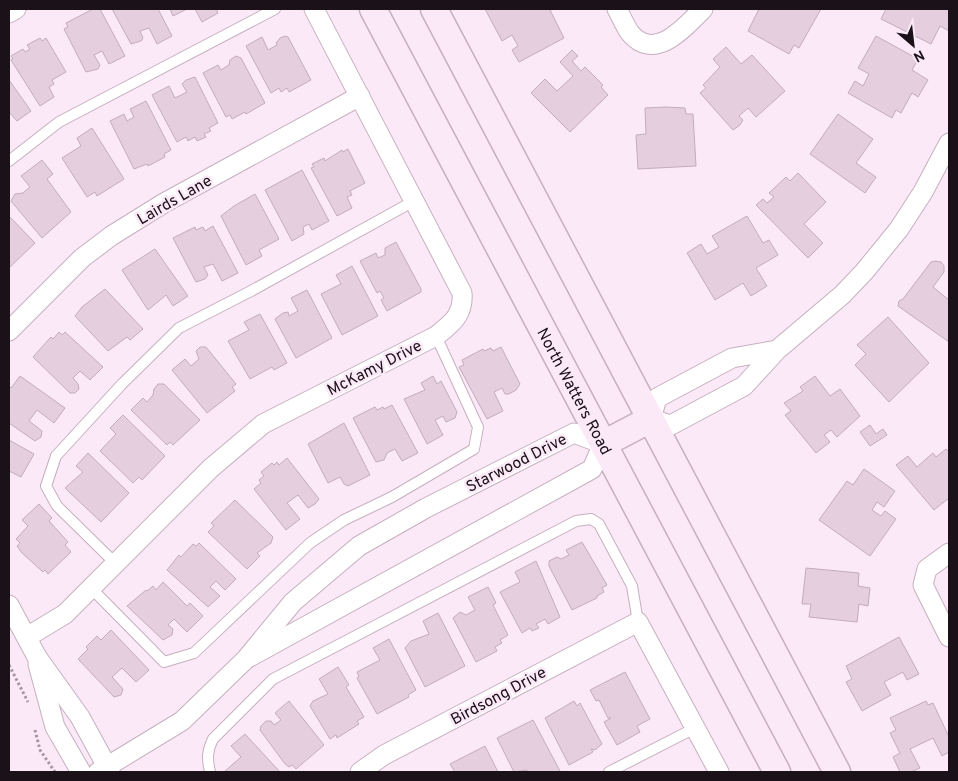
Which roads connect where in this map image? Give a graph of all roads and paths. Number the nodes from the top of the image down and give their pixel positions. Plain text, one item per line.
1 (16, 9) edge
2 (275, 9) edge
3 (314, 9) edge
4 (373, 9) edge
5 (434, 9) edge
6 (618, 9) edge
7 (703, 9) edge
8 (9, 13) edge
9 (360, 96) junction
10 (949, 143) edge
11 (9, 161) edge
12 (414, 201) junction
13 (9, 331) edge
14 (436, 336) junction
15 (776, 350) junction
16 (650, 419) junction
17 (603, 444) junction
18 (949, 553) edge
19 (116, 564) junction
20 (92, 589) junction
21 (9, 605) edge
22 (638, 622) junction
23 (27, 637) junction
24 (949, 637) edge
25 (37, 658) junction
26 (246, 659) junction
27 (9, 664) edge
28 (30, 709) dead end
29 (34, 726) dead end
30 (695, 728) junction
31 (105, 770) edge
32 (55, 772) edge
33 (81, 772) edge
34 (210, 772) edge
35 (360, 772) edge
36 (609, 772) edge
37 (719, 772) edge
38 (777, 772) edge
39 (837, 772) edge

1 - 8 street
2 - 11 lane
3 - 9 street, McKamy Drive
4 - 17 main road, North Watters Road
5 - 16 main road
6 - 7 street
9 - 12 street, McKamy Drive
9 - 13 street, Lairds Lane
10 - 15 street
12 - 14 street, McKamy Drive
12 - 19 lane
14 - 19 street, McKamy Drive
14 - 20 lane
15 - 16 street
15 - 16 street
16 - 17 main road
16 - 39 main road
17 - 26 street, Starwood Drive
17 - 26 street, Starwood Drive
17 - 38 main road, North Watters Road
18 - 24 street
19 - 20 street, McKamy Drive
20 - 23 street, McKamy Drive
21 - 23 street
22 - 30 street
22 - 34 lane
22 - 35 street, Birdsong Drive
23 - 25 street
25 - 31 street
25 - 33 street
26 - 31 street, Starwood Drive
27 - 28 path
29 - 32 path
30 - 36 lane
30 - 37 street

